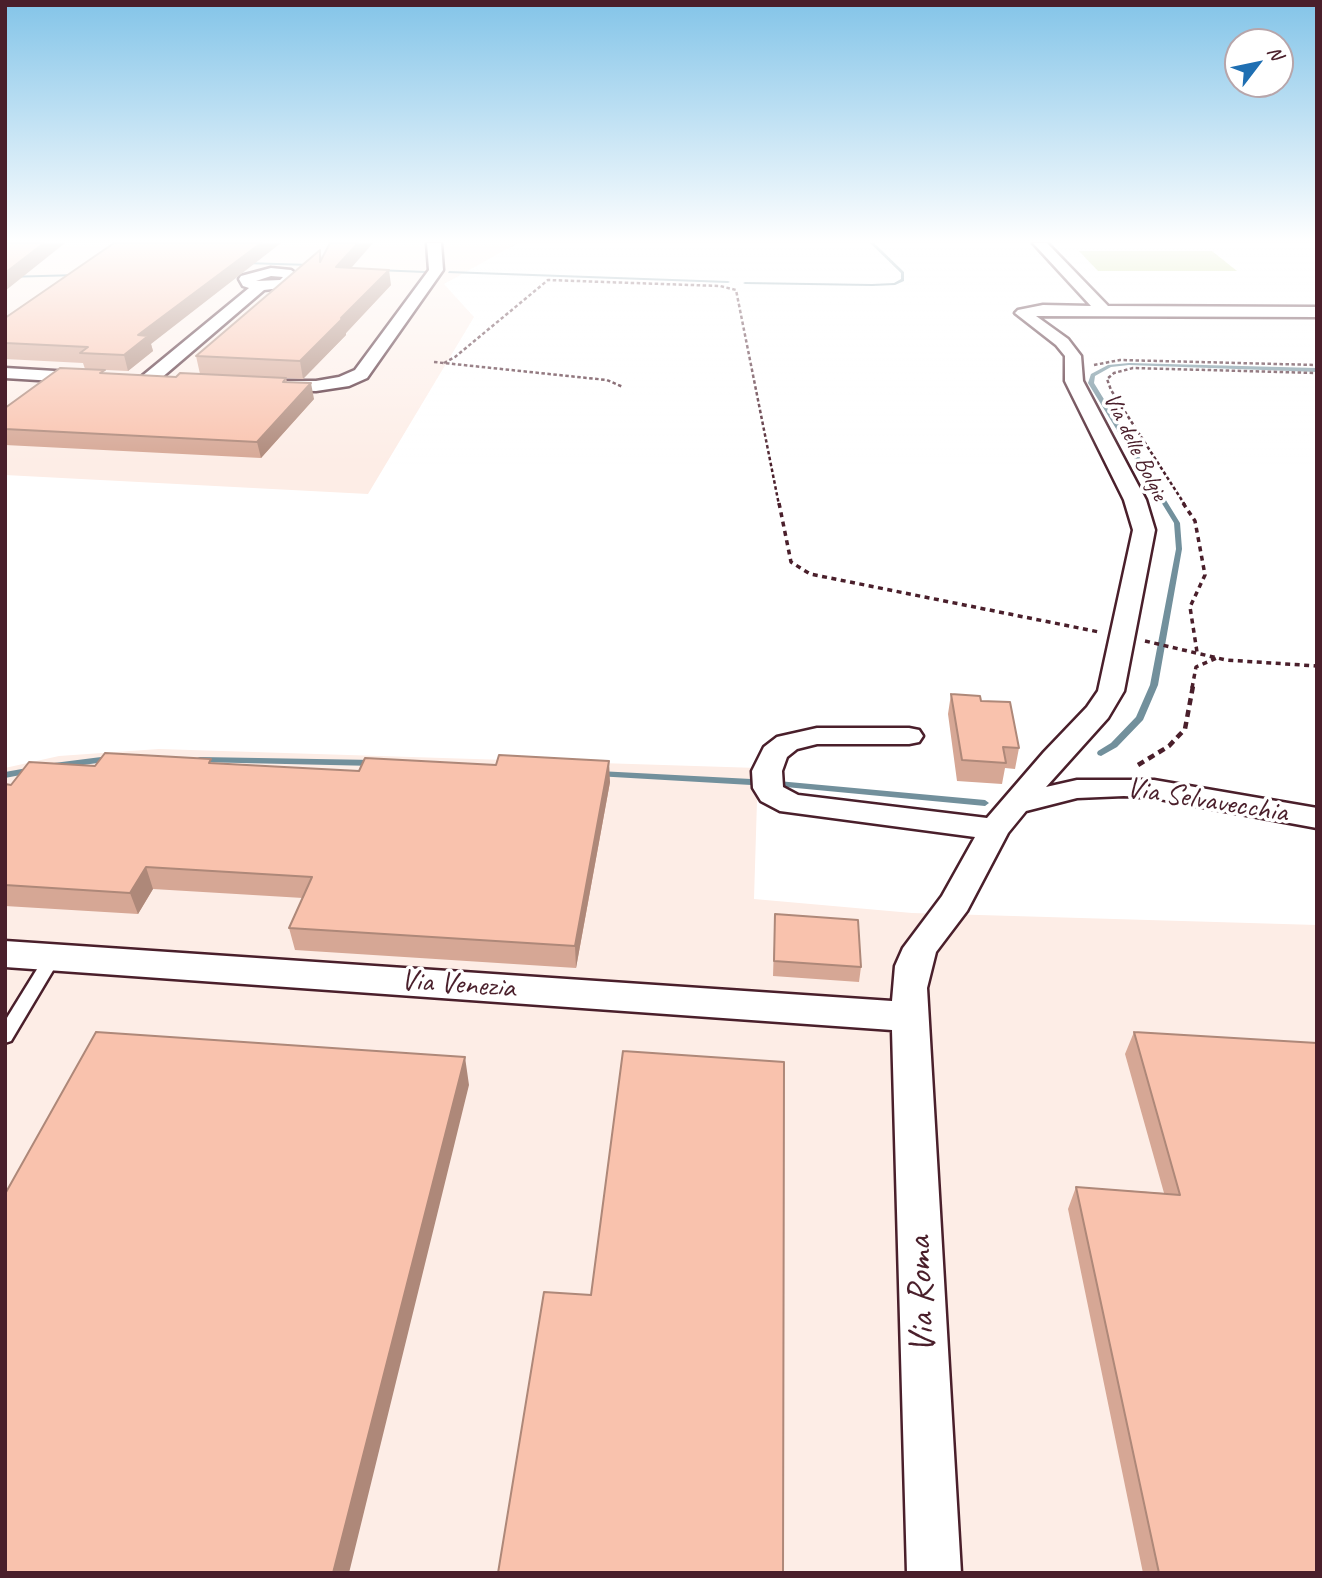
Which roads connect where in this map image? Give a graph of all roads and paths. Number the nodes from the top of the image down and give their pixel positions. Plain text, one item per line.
1 (221, 317) edge
2 (402, 317) edge
3 (504, 317) edge
4 (741, 317) edge
5 (1028, 317) edge
6 (434, 362) dead end
7 (444, 363) junction
8 (1317, 365) edge
9 (5, 373) edge
10 (1317, 373) edge
11 (1074, 374) junction
12 (109, 379) edge
13 (174, 382) edge
14 (252, 385) edge
15 (622, 387) dead end
16 (1129, 638) junction
17 (1197, 652) junction
18 (1218, 658) junction
19 (1317, 666) edge
20 (909, 736) dead end
21 (1129, 766) dead end
22 (1005, 816) junction
23 (1317, 818) edge
24 (5, 954) edge
25 (53, 957) junction
26 (911, 1017) junction
27 (5, 1036) edge
28 (934, 1573) edge

1 - 13 street
2 - 14 street
3 - 7 path
4 - 16 path
5 - 11 street, Via delle Bolgie
6 - 7 path
7 - 15 path
8 - 11 path
9 - 12 street
10 - 17 path
11 - 16 street, Via delle Bolgie
16 - 17 path
16 - 22 street, Via delle Bolgie
17 - 18 path
18 - 19 path
18 - 21 path
20 - 22 street
22 - 23 street, Via Selvavecchia
22 - 26 street, Via Roma
24 - 25 street, Via Venezia
25 - 26 street, Via Venezia
25 - 27 lane
26 - 28 street, Via Roma

